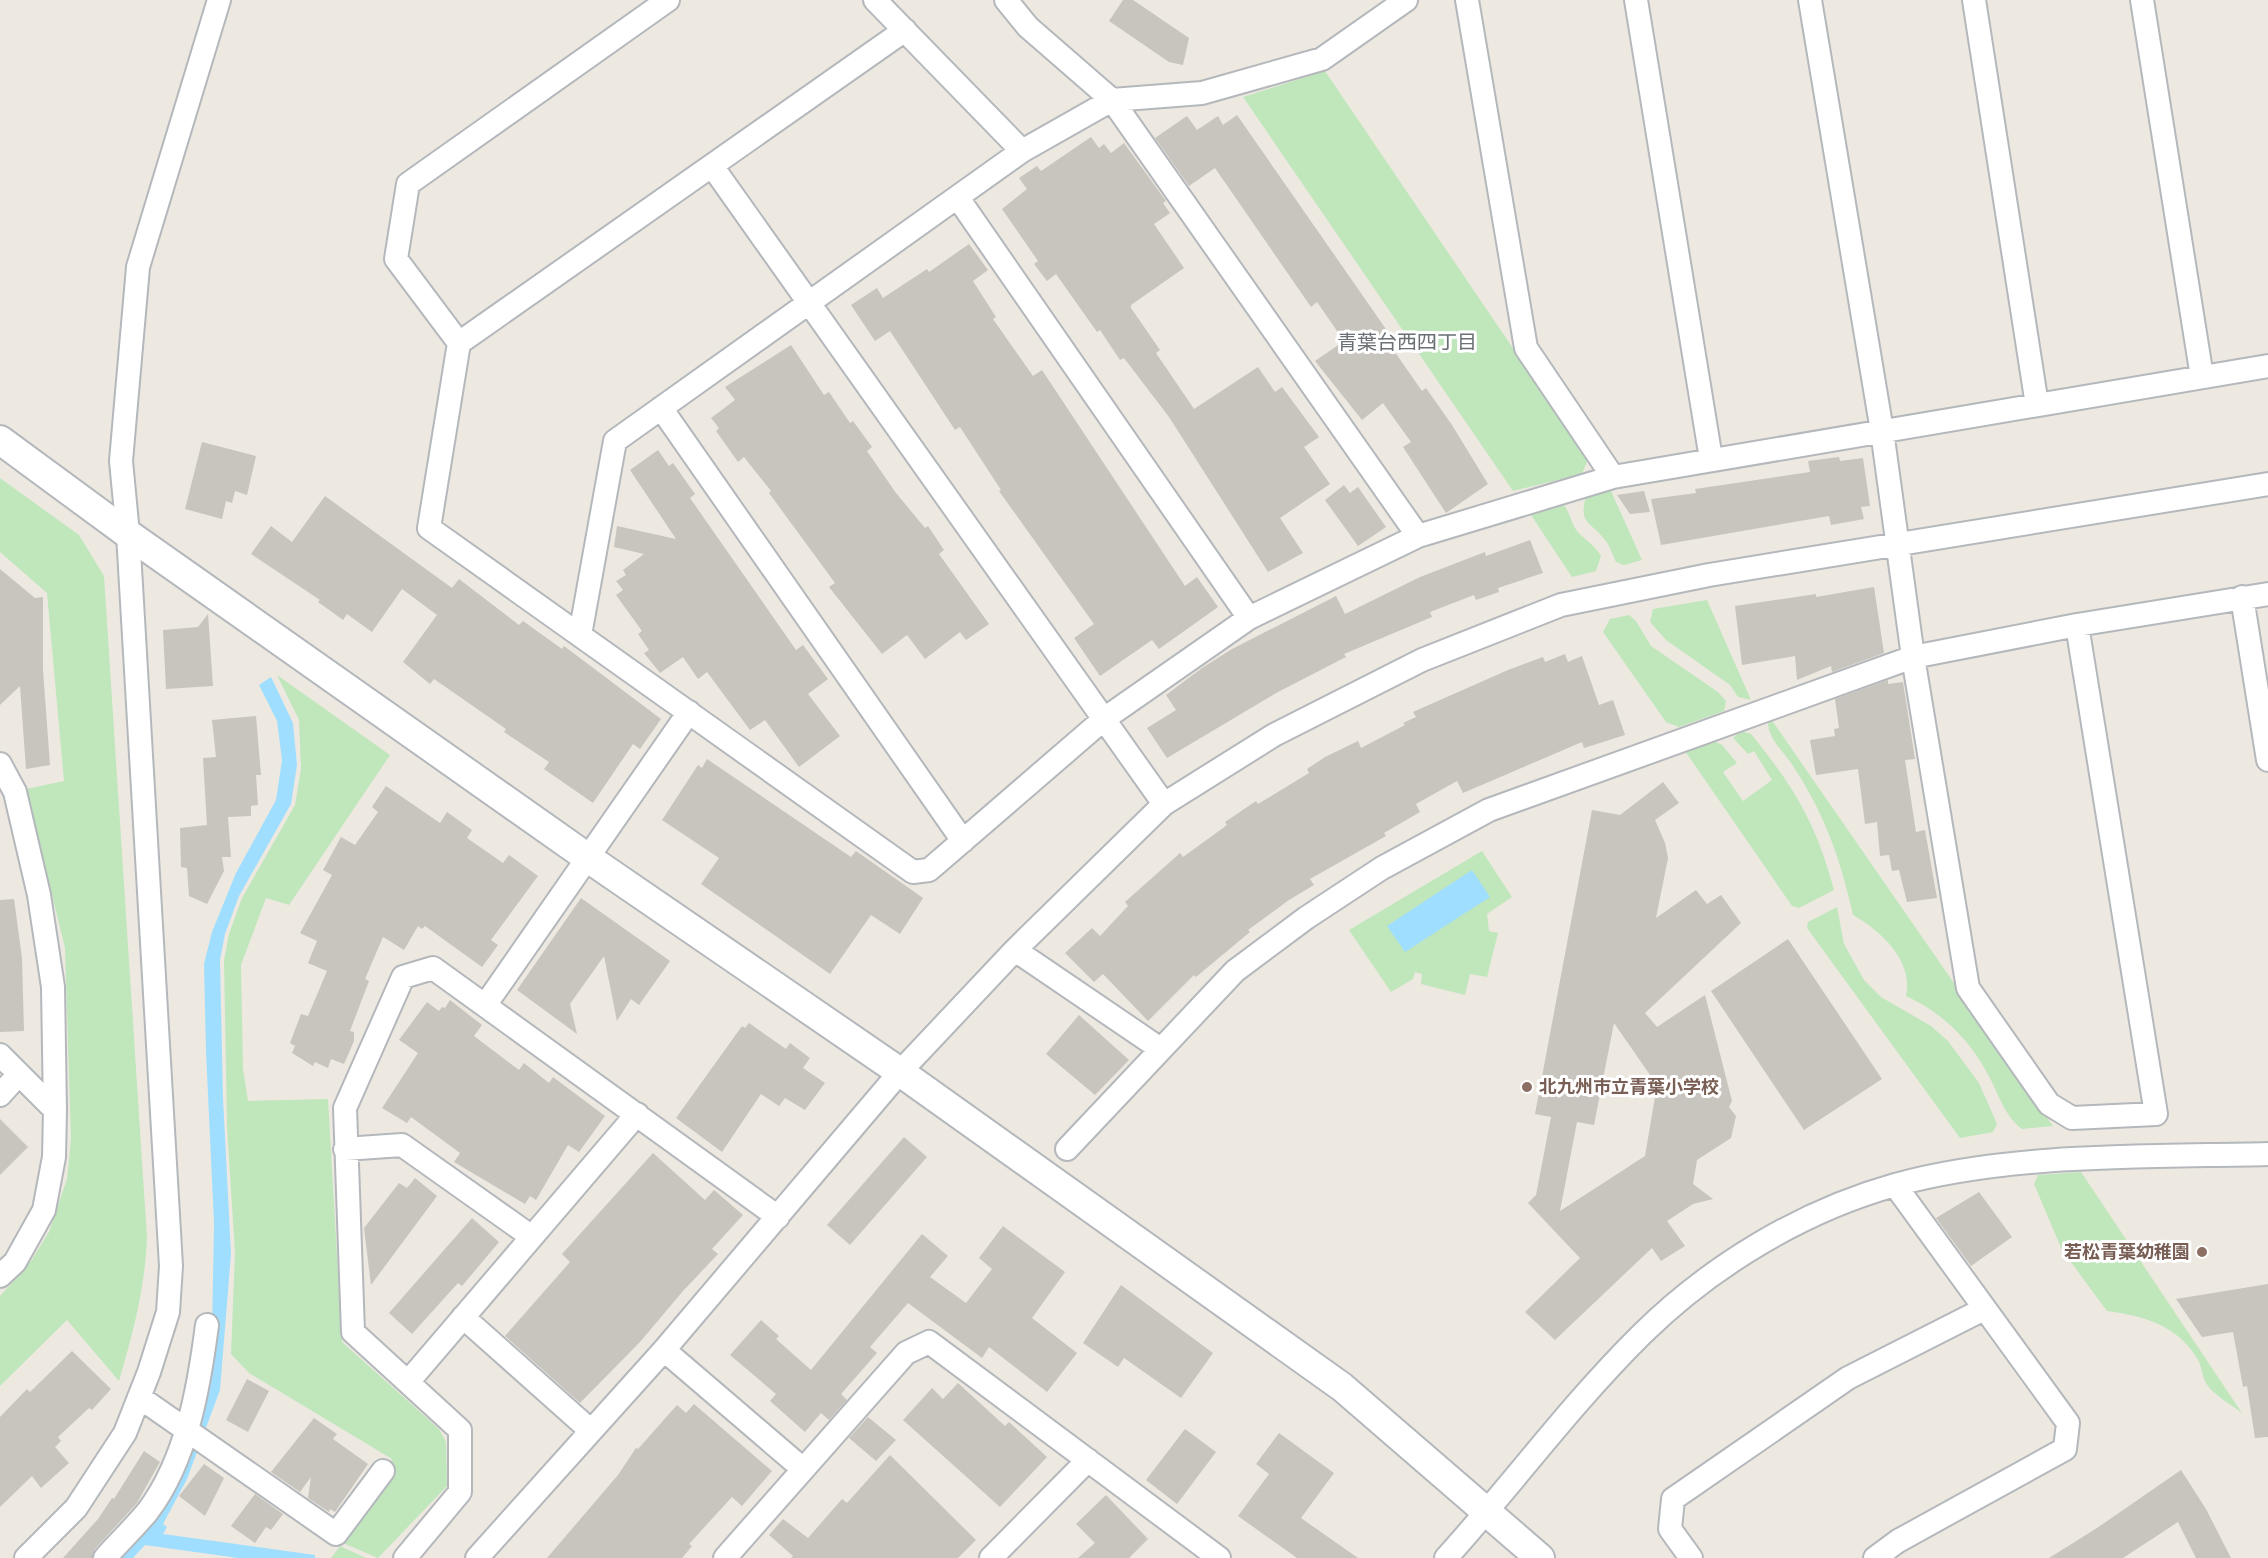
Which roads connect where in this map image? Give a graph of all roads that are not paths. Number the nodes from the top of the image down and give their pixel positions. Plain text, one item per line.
1 (219, 0) edge
2 (668, 0) edge
3 (875, 0) edge
4 (1006, 0) edge
5 (1406, 0) edge
6 (1467, 0) edge
7 (1636, 0) edge
8 (1810, 0) edge
9 (1974, 0) edge
10 (2142, 0) edge
11 (905, 30) junction
12 (1112, 100) junction
13 (1022, 151) junction
14 (712, 166) junction
15 (958, 198) junction
16 (809, 303) junction
17 (459, 343) junction
18 (2268, 366) edge
19 (2202, 377) junction
20 (2037, 405) junction
21 (661, 408) junction
22 (1882, 431) junction
23 (0, 440) edge
24 (1711, 459) junction
25 (1613, 477) junction
26 (2268, 484) edge
27 (128, 534) junction
28 (1418, 536) junction
29 (1898, 544) junction
30 (2268, 594) edge
31 (2242, 597) junction
32 (1249, 618) junction
33 (2077, 625) junction
34 (580, 636) junction
35 (1912, 657) junction
36 (688, 712) junction
37 (1104, 719) junction
38 (2268, 760) edge
39 (0, 764) edge
40 (1164, 804) junction
41 (963, 841) junction
42 (588, 858) junction
43 (1015, 950) junction
44 (486, 1004) junction
45 (1159, 1048) junction
46 (0, 1055) edge
47 (900, 1072) junction
48 (19, 1074) junction
49 (0, 1095) edge
50 (55, 1110) junction
51 (637, 1114) junction
52 (345, 1149) junction
53 (1067, 1149) dead end
54 (2268, 1154) edge
55 (1895, 1185) junction
56 (778, 1217) junction
57 (532, 1237) junction
58 (0, 1276) edge
59 (1984, 1309) junction
60 (463, 1317) junction
61 (207, 1325) dead end
62 (664, 1350) junction
63 (408, 1382) junction
64 (140, 1397) junction
65 (186, 1429) junction
66 (590, 1430) junction
67 (1088, 1460) junction
68 (803, 1469) junction
69 (383, 1471) dead end
70 (1488, 1511) junction
71 (26, 1558) edge
72 (105, 1558) edge
73 (405, 1558) edge
74 (477, 1558) edge
75 (725, 1558) edge
76 (991, 1558) edge
77 (1219, 1558) edge
78 (1446, 1558) edge
79 (1540, 1558) edge
80 (1691, 1558) edge
81 (1875, 1558) edge

1 - 27 street
2 - 17 street
3 - 11 street
4 - 12 street
5 - 12 street
6 - 25 street
7 - 24 street
8 - 22 street
9 - 20 street
10 - 19 street
11 - 13 street
11 - 14 street
12 - 13 street
12 - 28 street
13 - 15 street
14 - 16 street
14 - 17 street
15 - 16 street
15 - 32 street
16 - 21 street
16 - 37 street
17 - 34 street
18 - 19 street
19 - 20 street
20 - 22 street
21 - 34 street
21 - 41 street
22 - 24 street
22 - 29 street
23 - 27 street
24 - 25 street
25 - 28 street
26 - 29 street
27 - 42 street
27 - 64 street
28 - 32 street
29 - 35 street
29 - 40 street
30 - 31 street
31 - 33 street
31 - 38 street
32 - 37 street
33 - 35 street
33 - 35 street
34 - 36 street
35 - 45 street
36 - 41 street
36 - 42 street
37 - 40 street
37 - 41 street
39 - 50 street
40 - 43 street
42 - 44 street
42 - 47 street
43 - 45 street
43 - 47 street
44 - 51 street
44 - 52 street
45 - 53 street
46 - 48 street
47 - 56 street
47 - 70 street
48 - 49 street
48 - 50 street
50 - 58 street
51 - 56 street
51 - 57 street
52 - 57 street
52 - 63 street
54 - 55 street
55 - 59 street
55 - 70 street
56 - 62 street
57 - 60 street
59 - 80 street
59 - 81 street
60 - 63 street
60 - 66 street
61 - 65 street
62 - 66 street
62 - 68 street
63 - 73 street
64 - 65 street
64 - 71 street
65 - 69 street
65 - 72 street
66 - 74 street
67 - 68 street
67 - 76 street
67 - 77 street
68 - 75 street
70 - 78 street
70 - 79 street

